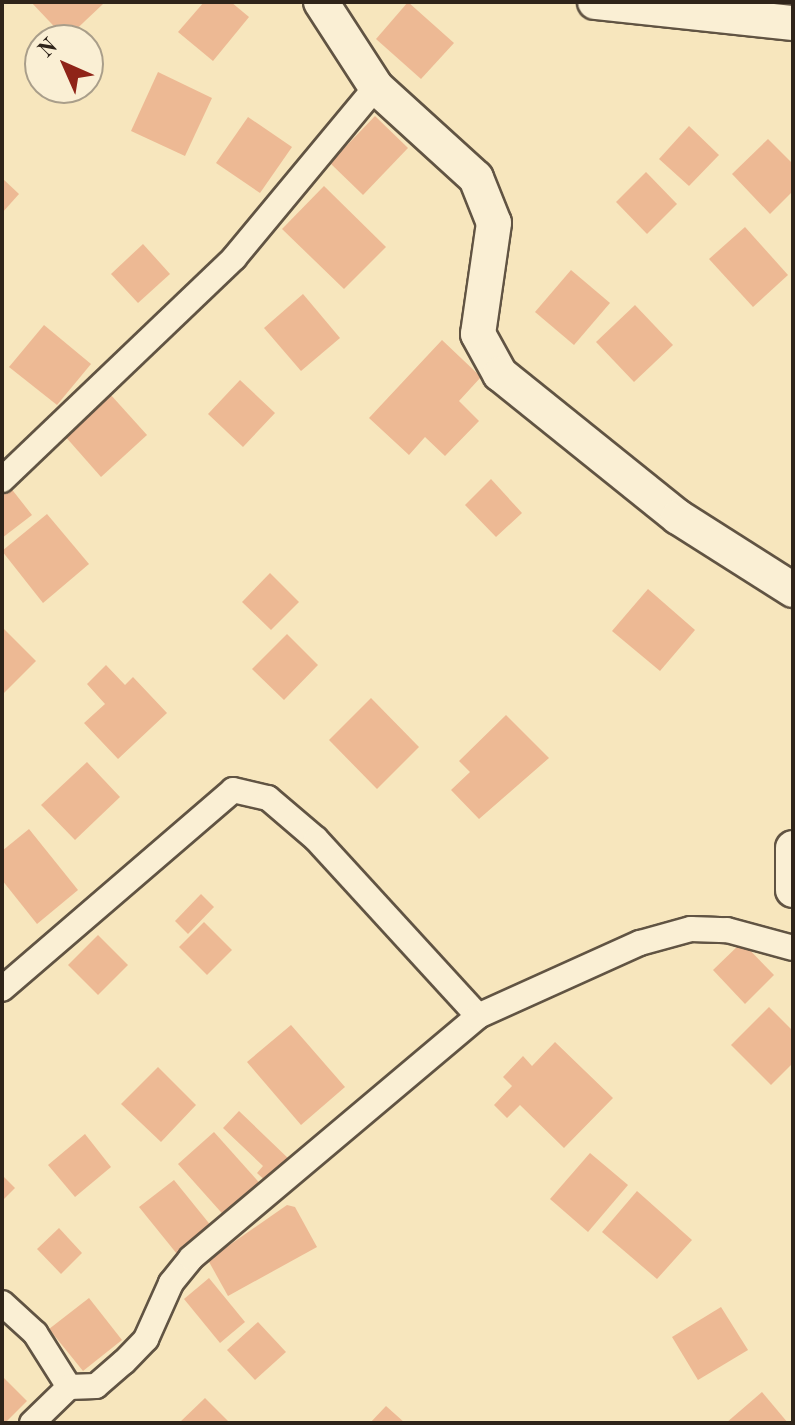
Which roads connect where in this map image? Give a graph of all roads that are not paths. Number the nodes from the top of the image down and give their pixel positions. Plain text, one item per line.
1 (321, 2) edge
2 (595, 2) edge
3 (793, 23) edge
4 (376, 87) junction
5 (2, 480) edge
6 (793, 590) edge
7 (793, 848) edge
8 (793, 890) edge
9 (793, 948) edge
10 (2, 989) edge
11 (478, 1016) junction
12 (2, 1303) edge
13 (69, 1387) junction
14 (32, 1423) edge

1 - 4 main road
2 - 3 main road
4 - 5 street
4 - 6 main road
7 - 8 main road
9 - 11 street
10 - 11 street
11 - 13 street
12 - 13 street
13 - 14 street

